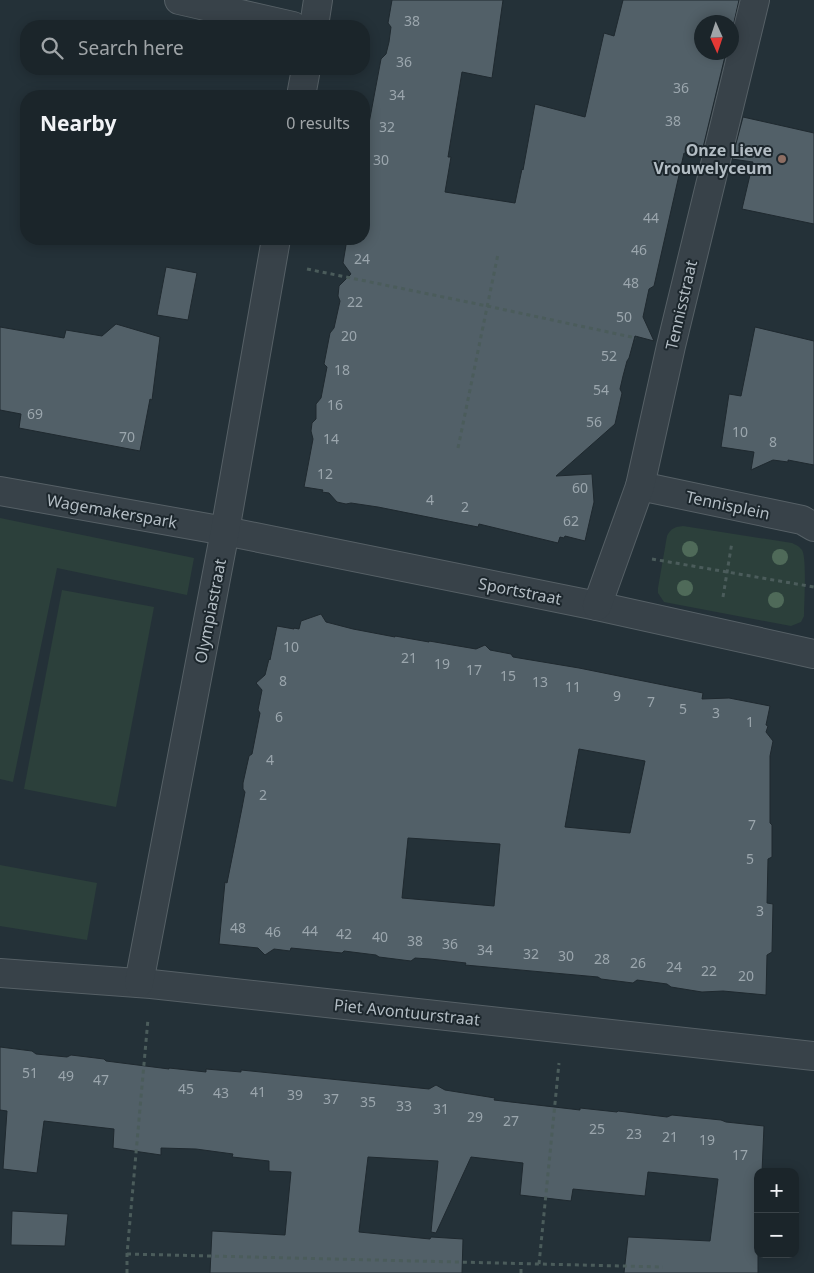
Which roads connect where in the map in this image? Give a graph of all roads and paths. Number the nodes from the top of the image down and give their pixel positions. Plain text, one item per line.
1 (179, 0) edge
2 (318, 0) edge
3 (755, 0) edge
4 (267, 20) edge
5 (315, 20) edge
6 (305, 75) edge
7 (302, 90) edge
8 (274, 251) edge
9 (498, 254) dead end
10 (487, 306) junction
11 (671, 346) junction
12 (458, 448) dead end
13 (640, 486) junction
14 (0, 490) edge
15 (737, 507) junction
16 (814, 527) edge
17 (225, 531) junction
18 (616, 552) junction
19 (727, 572) junction
20 (814, 587) edge
21 (597, 606) junction
22 (718, 633) junction
23 (814, 654) edge
24 (0, 973) edge
25 (145, 984) junction
26 (563, 1028) junction
27 (814, 1056) edge
28 (128, 1254) junction
29 (521, 1263) junction
30 (539, 1264) junction
31 (663, 1268) dead end
32 (127, 1273) edge
33 (521, 1273) edge

1 - 4 street
2 - 5 street
3 - 11 street, Tennisstraat
6 - 7 street
8 - 10 path
8 - 17 street, Olympiastraat
9 - 10 path
10 - 11 path
10 - 12 path
11 - 13 street, Tennisstraat
13 - 15 street, Tennisplein
13 - 18 street, Tennisstraat
14 - 17 street, Wagemakerspark
15 - 16 street, Tennisplein
15 - 19 path
17 - 21 street, Sportstraat
17 - 25 street, Olympiastraat
18 - 19 path
18 - 21 street, Tennisstraat
19 - 20 path
19 - 22 path
21 - 22 street, Sportstraat
22 - 23 street, Sportstraat
24 - 25 street, Piet Avontuurstraat
25 - 26 street, Piet Avontuurstraat
25 - 28 path
26 - 27 street, Piet Avontuurstraat
26 - 30 path
28 - 29 path
28 - 32 path
29 - 30 path
29 - 33 path
30 - 31 path

